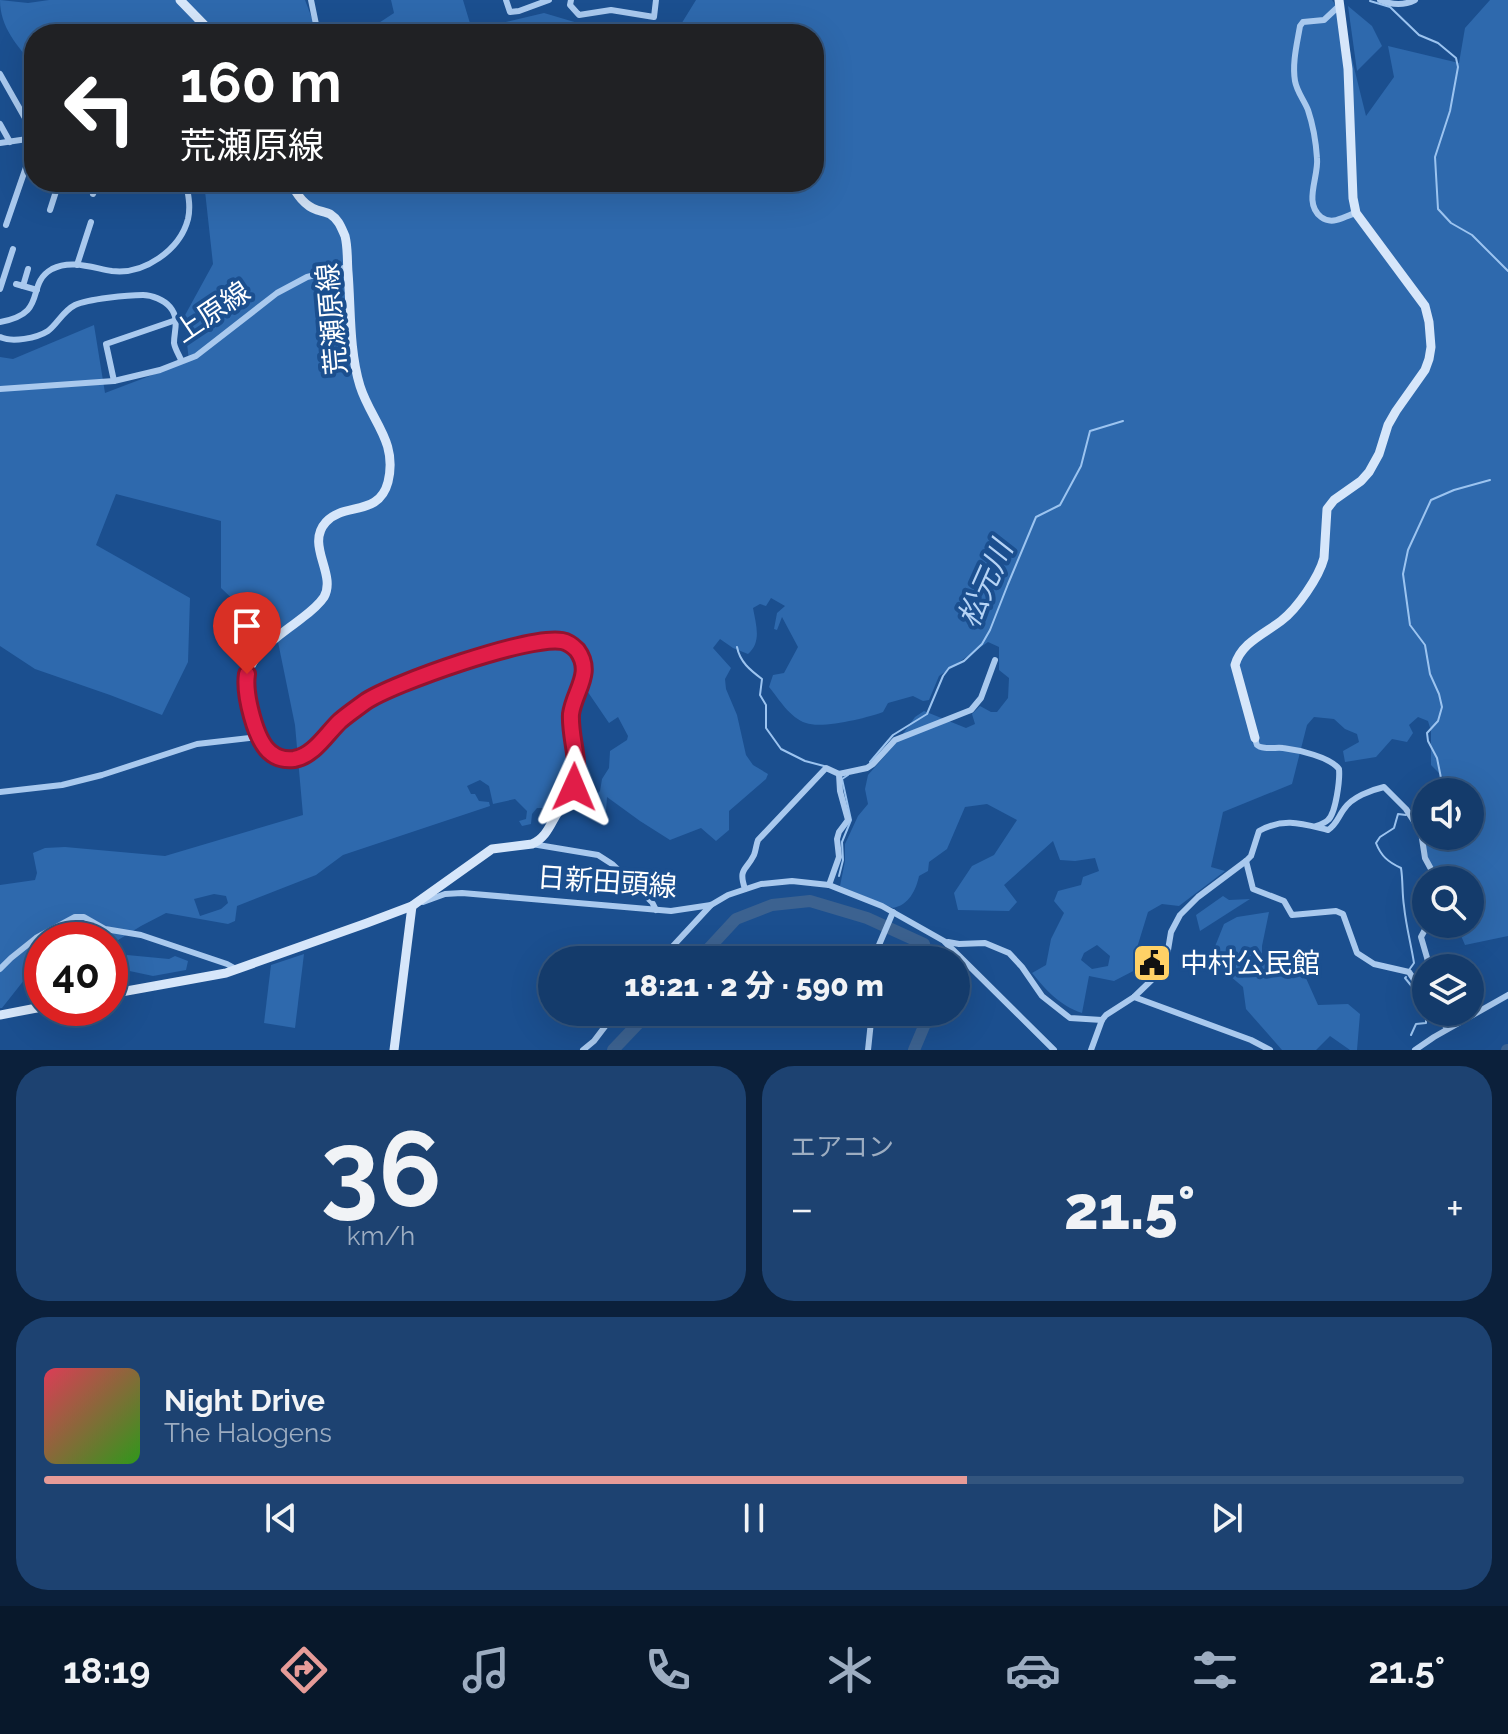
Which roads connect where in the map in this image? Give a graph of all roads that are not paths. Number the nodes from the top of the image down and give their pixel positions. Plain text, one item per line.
1 (180, 0) edge
2 (311, 0) edge
3 (506, 0) edge
4 (549, 0) edge
5 (571, 0) edge
6 (612, 0) edge
7 (656, 0) edge
8 (1380, 0) edge
9 (1415, 0) edge
10 (1340, 3) edge
11 (611, 10) junction
12 (203, 24) edge
13 (316, 24) edge
14 (0, 74) edge
15 (24, 120) edge
16 (0, 124) edge
17 (24, 140) edge
18 (10, 142) junction
19 (0, 143) edge
20 (24, 170) edge
21 (56, 192) edge
22 (188, 192) edge
23 (296, 192) edge
24 (50, 210) dead end
25 (1356, 213) junction
26 (91, 222) dead end
27 (6, 225) dead end
28 (13, 249) dead end
29 (77, 265) junction
30 (348, 267) junction
31 (28, 269) dead end
32 (0, 289) edge
33 (37, 290) junction
34 (176, 320) junction
35 (0, 322) edge
36 (0, 337) edge
37 (181, 360) junction
38 (114, 381) junction
39 (0, 389) edge
40 (995, 660) dead end
41 (259, 737) junction
42 (1255, 738) joint
43 (839, 774) junction
44 (0, 792) edge
45 (1316, 826) junction
46 (532, 844) junction
47 (1246, 861) junction
48 (1429, 866) edge
49 (829, 885) junction
50 (745, 889) junction
51 (711, 905) junction
52 (412, 906) junction
53 (656, 910) junction
54 (892, 914) junction
55 (944, 941) junction
56 (673, 946) edge
57 (879, 946) edge
58 (0, 969) edge
59 (236, 969) junction
60 (1412, 976) edge
61 (128, 991) edge
62 (1508, 995) edge
63 (1134, 997) junction
64 (24, 1010) edge
65 (0, 1015) edge
66 (1102, 1020) junction
67 (605, 1026) edge
68 (871, 1026) edge
69 (1445, 1026) edge
70 (1447, 1029) junction
71 (394, 1050) edge
72 (583, 1050) edge
73 (868, 1050) edge
74 (1054, 1050) edge
75 (1091, 1050) edge
76 (1270, 1050) edge
77 (1415, 1050) edge

1 - 12 street
2 - 13 street
3 - 4 street
5 - 11 street
6 - 11 street
7 - 11 street
8 - 9 street
10 - 25 street
10 - 25 street
14 - 15 street
16 - 18 street
17 - 18 street
18 - 19 street
20 - 27 street
21 - 24 street
22 - 29 street
23 - 30 street, 荒瀬原線
25 - 42 street
26 - 29 street
28 - 32 street
29 - 33 street
30 - 37 street, 上原線
30 - 41 street, 荒瀬原線
31 - 33 street
33 - 35 street
34 - 36 street
34 - 37 street
34 - 38 street
37 - 38 street, 上原線
38 - 39 street, 上原線
40 - 43 street
41 - 44 street
41 - 46 street
42 - 45 street
43 - 49 street
43 - 50 street
45 - 47 street
45 - 48 street
46 - 52 street
46 - 53 street
47 - 60 street
47 - 63 street
49 - 50 street, 日新田頭線
49 - 54 street, 日新田頭線
50 - 51 street, 日新田頭線
51 - 53 street, 日新田頭線
51 - 56 street
52 - 53 street, 日新田頭線
52 - 59 street, 日新田頭線
52 - 71 street
54 - 55 street, 日新田頭線
54 - 57 street
55 - 66 street
55 - 74 street, 日新田頭線
58 - 59 street
59 - 61 street, 日新田頭線
62 - 70 street
63 - 66 street
63 - 76 street
64 - 65 street
66 - 75 street
67 - 72 street
68 - 73 street
69 - 70 street
70 - 77 street

